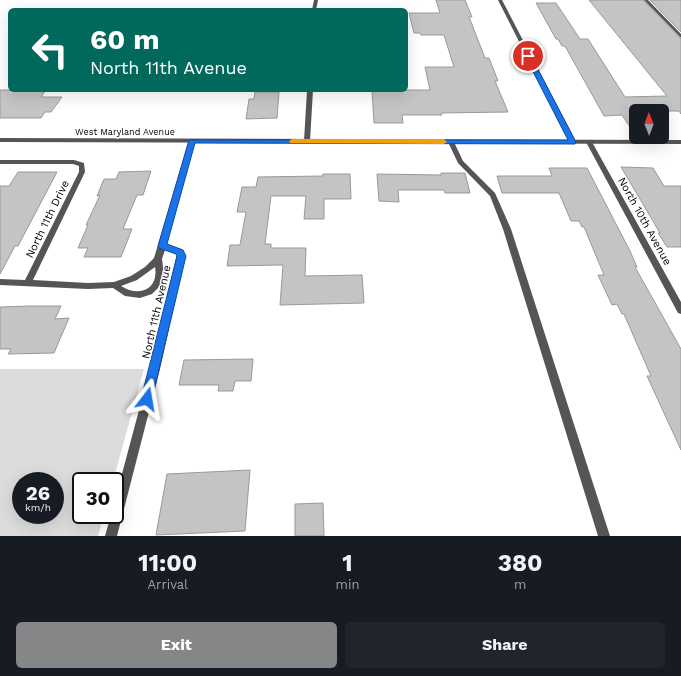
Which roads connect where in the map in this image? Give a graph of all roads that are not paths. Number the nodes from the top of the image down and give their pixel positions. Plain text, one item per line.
1 (500, 0) edge
2 (646, 0) edge
3 (681, 37) edge
4 (310, 92) edge
5 (0, 140) edge
6 (192, 141) junction
7 (307, 141) junction
8 (451, 142) junction
9 (573, 142) junction
10 (589, 142) junction
11 (681, 142) edge
12 (0, 162) edge
13 (162, 246) junction
14 (158, 259) junction
15 (0, 282) edge
16 (28, 282) junction
17 (114, 285) junction
18 (681, 310) edge
19 (111, 536) edge
20 (604, 536) edge

1 - 9 street
2 - 3 street
4 - 7 street
5 - 6 street, West Maryland Avenue
6 - 7 street, West Maryland Avenue
6 - 13 street
7 - 8 street, West Maryland Avenue
8 - 9 street, West Maryland Avenue
8 - 20 street
9 - 10 street, West Maryland Avenue
10 - 11 street, West Maryland Avenue
10 - 18 street, North 10th Avenue
12 - 16 street, North 11th Drive
13 - 14 street
13 - 19 street, North 11th Avenue
14 - 17 street
14 - 17 street
15 - 16 street
16 - 17 street

